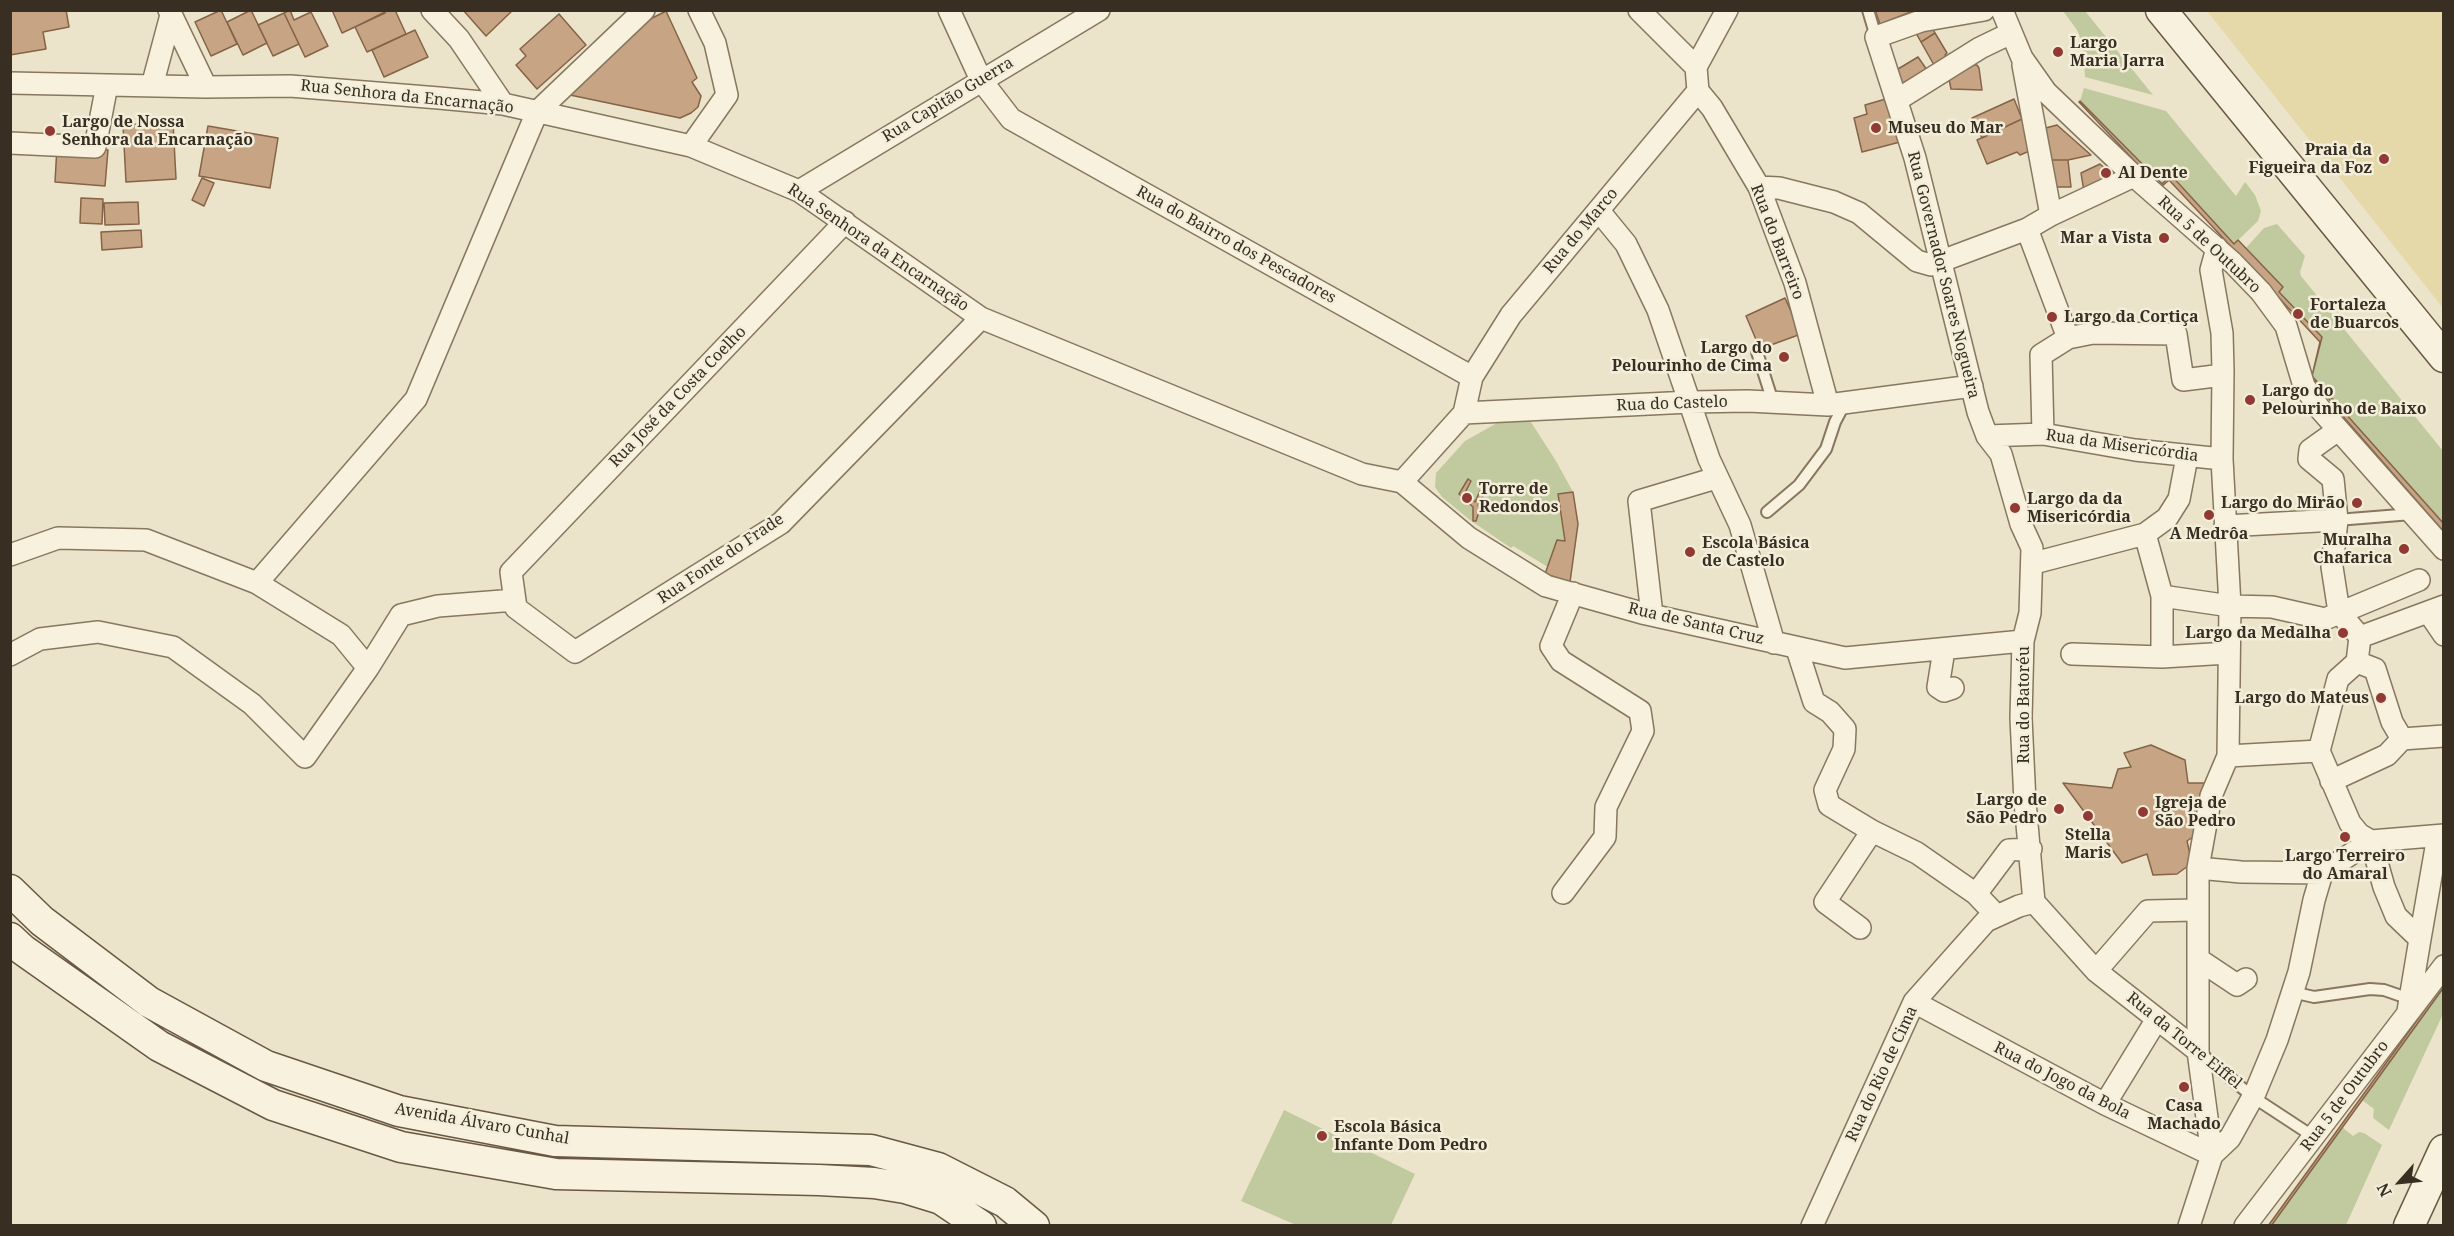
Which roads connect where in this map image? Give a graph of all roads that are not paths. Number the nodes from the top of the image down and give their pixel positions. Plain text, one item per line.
1 (432, 10) edge
2 (644, 10) edge
3 (699, 10) edge
4 (949, 10) edge
5 (1099, 10) edge
6 (1639, 10) edge
7 (1727, 10) edge
8 (1868, 10) edge
9 (1984, 10) edge
10 (2002, 10) edge
11 (2161, 10) edge
12 (170, 13) edge
13 (2011, 33) junction
14 (1876, 37) junction
15 (2022, 58) junction
16 (1696, 68) junction
17 (981, 80) junction
18 (10, 83) edge
19 (107, 85) junction
20 (152, 86) junction
21 (206, 87) junction
22 (1698, 92) junction
23 (1897, 100) junction
24 (503, 104) junction
25 (537, 112) junction
26 (10, 143) edge
27 (691, 146) junction
28 (2134, 176) junction
29 (1759, 187) junction
30 (799, 191) junction
31 (1599, 211) junction
32 (2051, 215) junction
33 (845, 222) junction
34 (2027, 229) junction
35 (2217, 248) junction
36 (1940, 262) junction
37 (981, 318) junction
38 (2068, 338) junction
39 (1757, 352) dead end
40 (2444, 357) edge
41 (2223, 375) junction
42 (1472, 377) junction
43 (1971, 386) junction
44 (1690, 402) junction
45 (1773, 402) junction
46 (1836, 404) junction
47 (1464, 413) junction
48 (2338, 430) junction
49 (2043, 434) junction
50 (1987, 436) junction
51 (2187, 457) junction
52 (2222, 459) junction
53 (1716, 478) junction
54 (1402, 482) junction
55 (1767, 512) dead end
56 (2412, 514) junction
57 (2337, 520) junction
58 (2225, 526) junction
59 (2145, 534) junction
60 (2444, 549) edge
61 (10, 555) edge
62 (2034, 562) junction
63 (2419, 580) dead end
64 (257, 583) junction
65 (1573, 593) junction
66 (2162, 596) junction
67 (515, 600) junction
68 (2230, 606) junction
69 (2436, 610) edge
70 (2339, 612) junction
71 (1653, 615) junction
72 (2444, 635) edge
73 (2360, 637) junction
74 (2023, 641) junction
75 (1773, 643) junction
76 (1797, 649) junction
77 (1944, 650) junction
78 (2228, 652) junction
79 (2072, 654) dead end
80 (10, 655) edge
81 (2162, 657) junction
82 (2357, 662) junction
83 (369, 668) junction
84 (1953, 688) dead end
85 (2444, 736) edge
86 (2402, 739) junction
87 (2319, 751) junction
88 (2228, 756) junction
89 (2331, 781) junction
90 (1872, 831) junction
91 (2441, 836) edge
92 (2371, 841) junction
93 (2031, 849) junction
94 (2198, 868) junction
95 (2322, 873) junction
96 (10, 890) edge
97 (1563, 893) dead end
98 (1976, 894) junction
99 (2034, 902) junction
100 (2196, 910) junction
101 (1997, 916) junction
102 (1860, 928) dead end
103 (10, 938) edge
104 (2420, 939) junction
105 (2198, 959) junction
106 (2444, 966) edge
107 (2096, 972) junction
108 (2246, 979) dead end
109 (2292, 992) junction
110 (1914, 1002) junction
111 (2409, 1007) junction
112 (2157, 1019) junction
113 (2198, 1051) junction
114 (2253, 1097) junction
115 (2104, 1104) junction
116 (2314, 1137) junction
117 (2444, 1150) edge
118 (2212, 1155) junction
119 (981, 1226) edge
120 (1034, 1226) edge
121 (1812, 1226) edge
122 (2189, 1226) edge
123 (2245, 1226) edge
124 (2409, 1226) edge

1 - 24 street
2 - 25 street
3 - 27 street
4 - 17 street, Rua do Bairro dos Pescadores
5 - 17 street, Rua Capitão Guerra
6 - 16 street
7 - 16 street
8 - 14 lane, Rua Governador Soares Nogueira
9 - 14 street
10 - 13 street, Rua 5 de Outubro
11 - 40 main road
12 - 20 street
12 - 21 street
13 - 15 street, Rua 5 de Outubro
13 - 23 street
14 - 23 street, Rua Governador Soares Nogueira
15 - 28 street, Rua 5 de Outubro
15 - 32 street
16 - 22 street
17 - 30 street, Rua Capitão Guerra
17 - 42 street, Rua do Bairro dos Pescadores
18 - 19 street, Rua Senhora da Encarnação
19 - 20 street, Rua Senhora da Encarnação
19 - 26 street
20 - 21 street, Rua Senhora da Encarnação
21 - 24 street, Rua Senhora da Encarnação
22 - 29 street, Rua do Barreiro
22 - 31 street, Rua do Marco
23 - 36 street, Rua Governador Soares Nogueira
24 - 25 street, Rua Senhora da Encarnação
25 - 27 street, Rua Senhora da Encarnação
25 - 64 street
27 - 30 street, Rua Senhora da Encarnação
28 - 32 street
28 - 35 street, Rua 5 de Outubro
29 - 36 street
29 - 46 street, Rua do Barreiro
30 - 33 street, Rua Senhora da Encarnação
31 - 42 street, Rua do Marco
31 - 44 street
32 - 34 street
33 - 37 street, Rua Senhora da Encarnação
33 - 67 street, Rua José da Costa Coelho
34 - 36 street
34 - 38 street
35 - 41 street
35 - 48 street, Rua 5 de Outubro
36 - 43 street, Rua Governador Soares Nogueira
37 - 54 street, Rua Senhora da Encarnação
37 - 67 street, Rua Fonte do Frade
38 - 41 street
38 - 49 street
39 - 45 lane
41 - 52 street
42 - 47 street
43 - 46 street, Rua do Castelo
43 - 50 street, Rua Governador Soares Nogueira
44 - 45 street, Rua do Castelo
44 - 47 street, Rua do Castelo
44 - 53 street
45 - 46 street, Rua do Castelo
46 - 55 lane
47 - 54 street
48 - 56 street, Rua 5 de Outubro
48 - 57 street
49 - 50 street, Rua da Misericórdia
49 - 51 street, Rua da Misericórdia
50 - 62 street, Rua Governador Soares Nogueira
51 - 52 street, Rua da Misericórdia
51 - 59 street
52 - 58 street
53 - 71 street
53 - 75 street
54 - 65 street, Rua de Santa Cruz
56 - 57 lane
56 - 60 street, Rua 5 de Outubro
57 - 58 street
57 - 70 street
58 - 68 street
59 - 62 street
59 - 66 street
61 - 64 street
62 - 74 street, Rua do Batoréu
63 - 70 street
64 - 83 street
65 - 71 street, Rua de Santa Cruz
65 - 97 street
66 - 68 street
66 - 81 street
67 - 83 street
68 - 70 street
68 - 78 street
69 - 72 street
69 - 73 street
70 - 73 street
71 - 75 street, Rua de Santa Cruz
73 - 82 street
74 - 77 street, Rua de Santa Cruz
74 - 93 street, Rua do Batoréu
75 - 76 street, Rua de Santa Cruz
76 - 77 street, Rua de Santa Cruz
76 - 90 street
77 - 84 street
78 - 81 street
78 - 88 street
79 - 81 street
80 - 83 street
82 - 86 street
82 - 87 street
85 - 86 street
86 - 89 street
87 - 88 street
87 - 89 street
88 - 94 street
89 - 92 street
90 - 98 street
90 - 102 street
91 - 92 street
91 - 104 street
92 - 95 street
92 - 104 street
93 - 98 street
93 - 99 street, Rua do Batoréu
94 - 95 street
94 - 100 street
95 - 109 street
96 - 120 main road, Avenida Álvaro Cunhal
98 - 101 street
99 - 101 street, Rua do Rio de Cima
99 - 107 street, Rua da Torre Eiffel
100 - 105 street
100 - 107 street
101 - 110 street, Rua do Rio de Cima
103 - 119 main road
104 - 111 street
105 - 108 street
105 - 113 street
106 - 111 street, Rua 5 de Outubro
107 - 112 street, Rua da Torre Eiffel
109 - 111 lane
109 - 114 street
110 - 115 street, Rua do Jogo da Bola
110 - 121 street, Rua do Rio de Cima
111 - 116 street, Rua 5 de Outubro
112 - 113 street, Rua da Torre Eiffel
112 - 115 street
113 - 114 lane, Rua da Torre Eiffel
113 - 118 street
114 - 116 lane, Rua da Torre Eiffel
114 - 118 street
115 - 118 street, Rua do Jogo da Bola
116 - 123 street, Rua 5 de Outubro
117 - 124 main road
118 - 122 street

